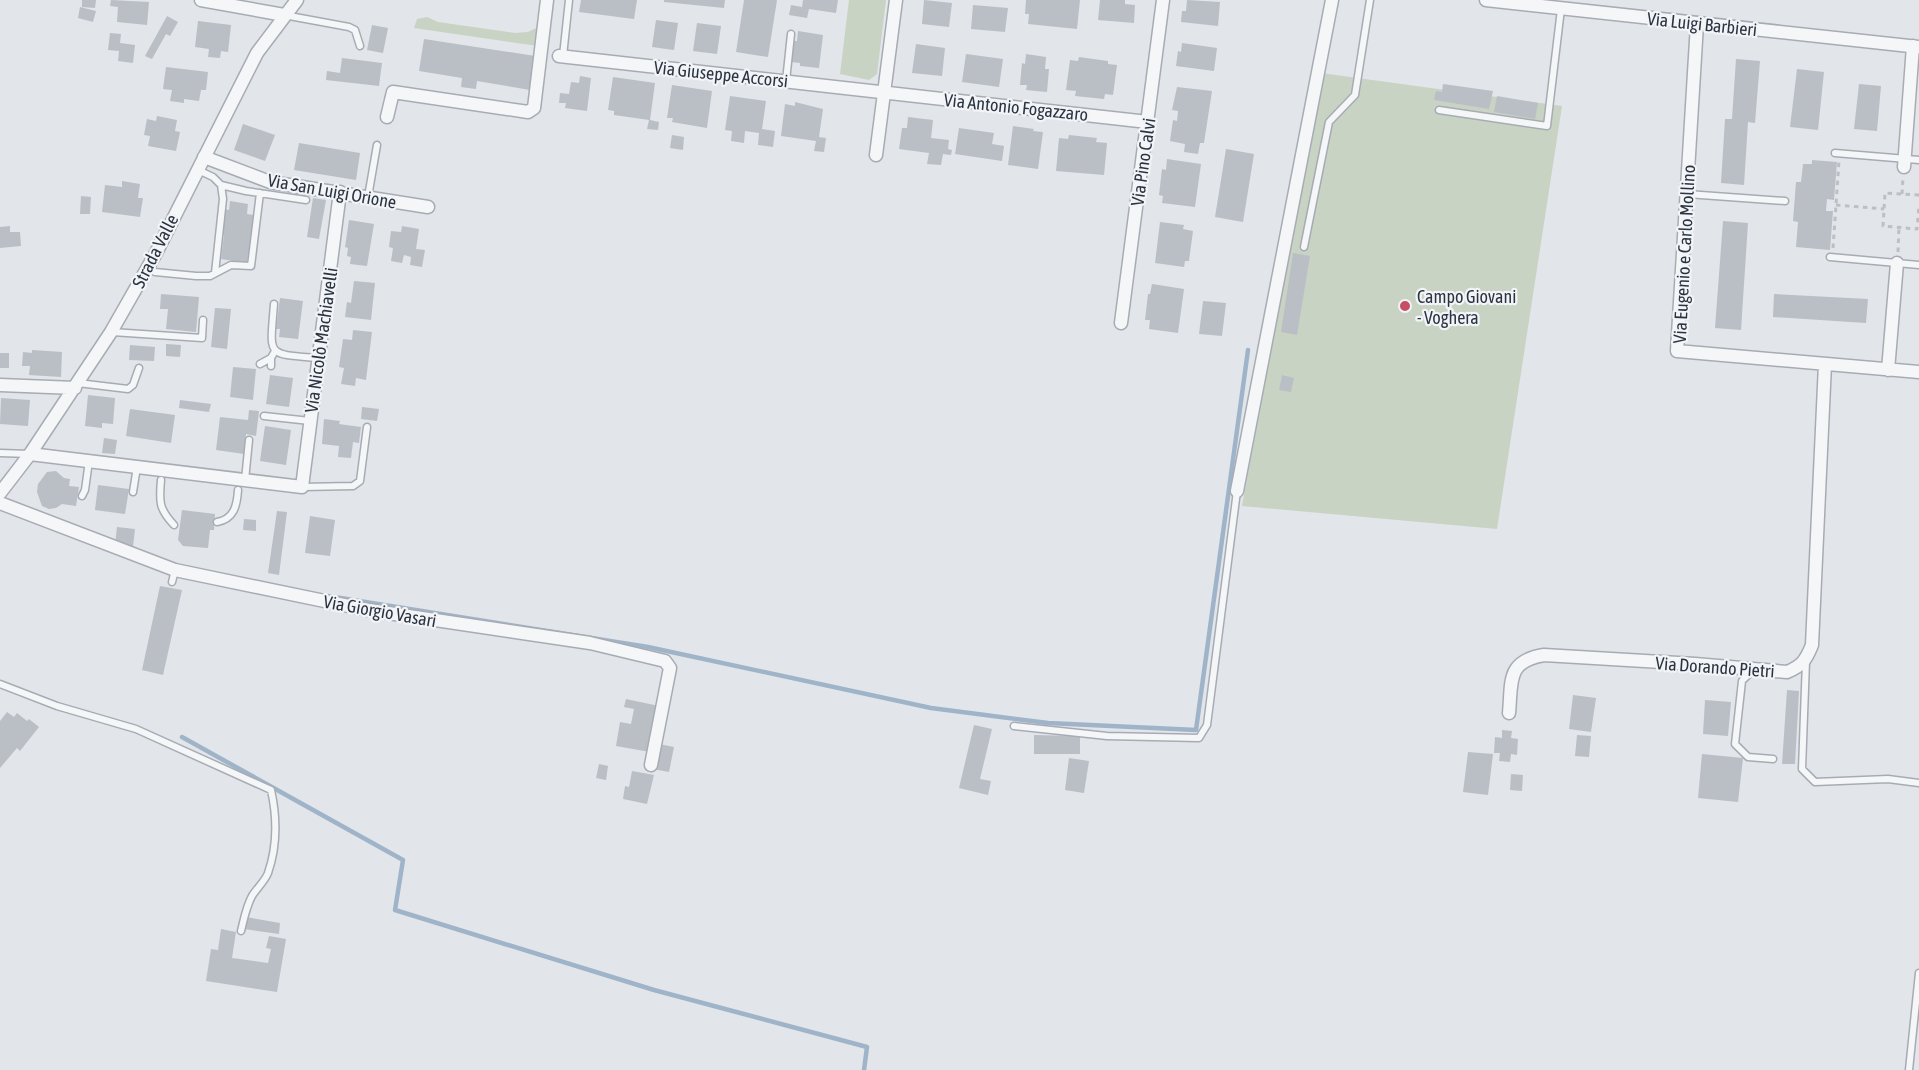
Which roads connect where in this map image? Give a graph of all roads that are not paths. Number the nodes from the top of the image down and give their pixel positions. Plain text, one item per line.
1 (201, 0) edge
2 (297, 0) edge
3 (547, 0) edge
4 (570, 0) edge
5 (896, 0) edge
6 (1163, 0) edge
7 (1332, 0) edge
8 (1370, 0) edge
9 (1486, 0) edge
10 (1504, 1) edge
11 (1588, 6) edge
12 (1561, 9) junction
13 (284, 15) junction
14 (1697, 24) junction
15 (791, 34) dead end
16 (360, 46) dead end
17 (1916, 47) edge
18 (561, 56) joint
19 (786, 81) junction
20 (883, 92) junction
21 (1439, 110) dead end
22 (387, 117) dead end
23 (1148, 122) junction
24 (377, 145) dead end
25 (1837, 153) road end
26 (876, 155) dead end
27 (204, 157) junction
28 (1919, 160) edge
29 (1904, 163) junction
30 (197, 170) junction
31 (221, 185) junction
32 (340, 192) junction
33 (261, 193) junction
34 (1687, 194) junction
35 (368, 197) junction
36 (306, 200) dead end
37 (1785, 201) dead end
38 (428, 207) dead end
39 (1304, 247) dead end
40 (1831, 257) road end
41 (1897, 263) junction
42 (1919, 265) edge
43 (147, 268) junction
44 (215, 273) junction
45 (274, 304) dead end
46 (203, 320) dead end
47 (1121, 323) dead end
48 (111, 332) junction
49 (275, 351) junction
50 (318, 358) junction
51 (260, 364) dead end
52 (1825, 364) junction
53 (139, 368) dead end
54 (1888, 370) junction
55 (1919, 372) edge
56 (0, 385) edge
57 (76, 386) junction
58 (264, 416) dead end
59 (310, 421) junction
60 (368, 427) dead end
61 (249, 440) dead end
62 (0, 453) edge
63 (30, 454) junction
64 (89, 461) junction
65 (137, 467) junction
66 (162, 476) junction
67 (240, 486) junction
68 (302, 487) junction
69 (1237, 491) joint
70 (133, 492) dead end
71 (0, 493) edge
72 (81, 496) dead end
73 (230, 497) dead end
74 (0, 503) edge
75 (217, 522) dead end
76 (174, 525) dead end
77 (1806, 661) junction
78 (1753, 669) junction
79 (0, 684) edge
80 (1509, 713) dead end
81 (1014, 726) dead end
82 (1773, 759) dead end
83 (651, 765) dead end
84 (1919, 783) edge
85 (241, 931) dead end
86 (1919, 973) edge
87 (1909, 1070) edge

1 - 13 street
2 - 13 street, Strada Valle
3 - 22 street
4 - 18 lane
5 - 20 street
6 - 23 street, Via Pino Calvi
7 - 69 street
8 - 39 lane
9 - 10 street, Via Luigi Barbieri
10 - 12 street, Via Luigi Barbieri
11 - 12 street, Via Luigi Barbieri
11 - 14 street, Via Luigi Barbieri
12 - 21 lane
13 - 16 lane
13 - 27 street, Strada Valle
14 - 17 street, Via Luigi Barbieri
14 - 34 street, Via Eugenio e Carlo Mollino
15 - 19 lane
17 - 29 street
18 - 19 street, Via Giuseppe Accorsi
19 - 20 street, Via Giuseppe Accorsi
20 - 23 street, Via Antonio Fogazzaro
20 - 26 street
23 - 47 street, Via Pino Calvi
24 - 35 lane
25 - 29 lane
27 - 30 street, Strada Valle
27 - 32 street, Via San Luigi Orione
28 - 29 lane
30 - 31 lane
30 - 43 street, Strada Valle
31 - 33 lane
31 - 44 lane
32 - 35 street, Via San Luigi Orione
32 - 50 street, Via Nicolò Machiavelli
33 - 36 lane
33 - 44 lane
34 - 37 lane
34 - 52 street, Via Eugenio e Carlo Mollino
35 - 38 street, Via San Luigi Orione
40 - 41 lane
41 - 42 lane
41 - 54 street
43 - 44 lane
43 - 48 street, Strada Valle
45 - 49 lane
46 - 48 lane
48 - 57 street, Strada Valle
49 - 50 lane
49 - 51 lane
50 - 59 street, Via Nicolò Machiavelli
52 - 54 street, Via Eugenio e Carlo Mollino
52 - 77 street
53 - 57 lane
54 - 55 street, Via Eugenio e Carlo Mollino
56 - 57 street
57 - 63 street, Strada Valle
58 - 59 lane
59 - 68 street, Via Nicolò Machiavelli
60 - 68 lane
61 - 67 lane
62 - 63 lane
63 - 64 street
63 - 71 street, Strada Valle
64 - 65 street
64 - 72 lane
65 - 66 street
65 - 70 lane
66 - 67 street
66 - 76 lane
67 - 68 street
67 - 73 lane
67 - 75 lane
69 - 81 lane
74 - 83 street, Via Giorgio Vasari
77 - 78 street, Via Dorando Pietri
77 - 84 lane
78 - 80 street, Via Dorando Pietri
78 - 82 lane
79 - 85 lane
86 - 87 lane

